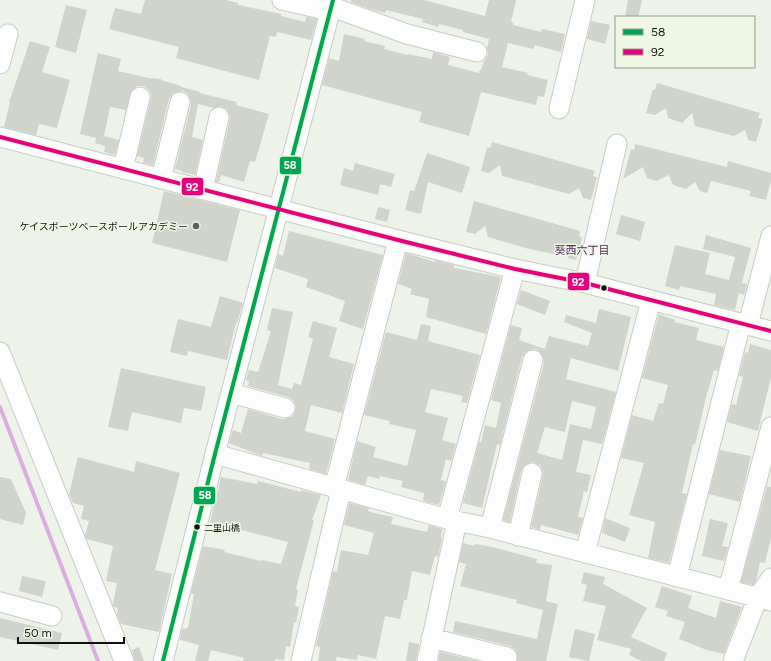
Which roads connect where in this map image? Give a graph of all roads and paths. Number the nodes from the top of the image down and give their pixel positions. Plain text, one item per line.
1 (282, 0) edge
2 (585, 0) edge
3 (332, 6) edge
4 (8, 34) dead end
5 (478, 52) dead end
6 (0, 64) edge
7 (140, 97) dead end
8 (180, 102) dead end
9 (558, 109) dead end
10 (219, 117) dead end
11 (0, 137) edge
12 (617, 144) dead end
13 (122, 169) junction
14 (161, 179) junction
15 (202, 190) junction
16 (278, 210) junction
17 (771, 236) edge
18 (398, 240) junction
19 (515, 269) junction
20 (585, 283) junction
21 (652, 300) junction
22 (745, 324) junction
23 (771, 331) edge
24 (0, 352) edge
25 (533, 360) dead end
26 (231, 393) junction
27 (285, 408) dead end
28 (771, 427) edge
29 (215, 454) junction
30 (532, 473) dead end
31 (338, 489) junction
32 (452, 520) junction
33 (490, 528) junction
34 (518, 536) junction
35 (585, 553) junction
36 (677, 577) junction
37 (771, 578) edge
38 (728, 590) junction
39 (765, 599) edge
40 (0, 602) edge
41 (52, 616) dead end
42 (431, 638) junction
43 (507, 657) dead end
44 (124, 661) edge
45 (163, 661) edge
46 (300, 661) edge
47 (427, 661) edge
48 (733, 661) edge

1 - 3 street
2 - 9 street
3 - 5 street
3 - 16 street
4 - 6 street
7 - 13 street
8 - 14 street
10 - 15 street
11 - 13 street
12 - 20 street
13 - 14 street
14 - 15 street
15 - 16 street
16 - 18 street
16 - 26 street
17 - 22 street
18 - 19 street
18 - 31 street
19 - 20 street
19 - 32 street
20 - 21 street
21 - 22 street
21 - 35 street
22 - 23 street
22 - 36 street
24 - 44 street
25 - 33 street
26 - 27 street
26 - 29 street
28 - 38 street
29 - 31 street
29 - 45 street
30 - 34 street
31 - 32 street
31 - 46 street
32 - 33 street
32 - 42 street
33 - 34 street
34 - 35 street
35 - 36 street
36 - 38 street
37 - 39 street
38 - 39 street
39 - 48 street
40 - 41 street
42 - 43 street
42 - 47 street

